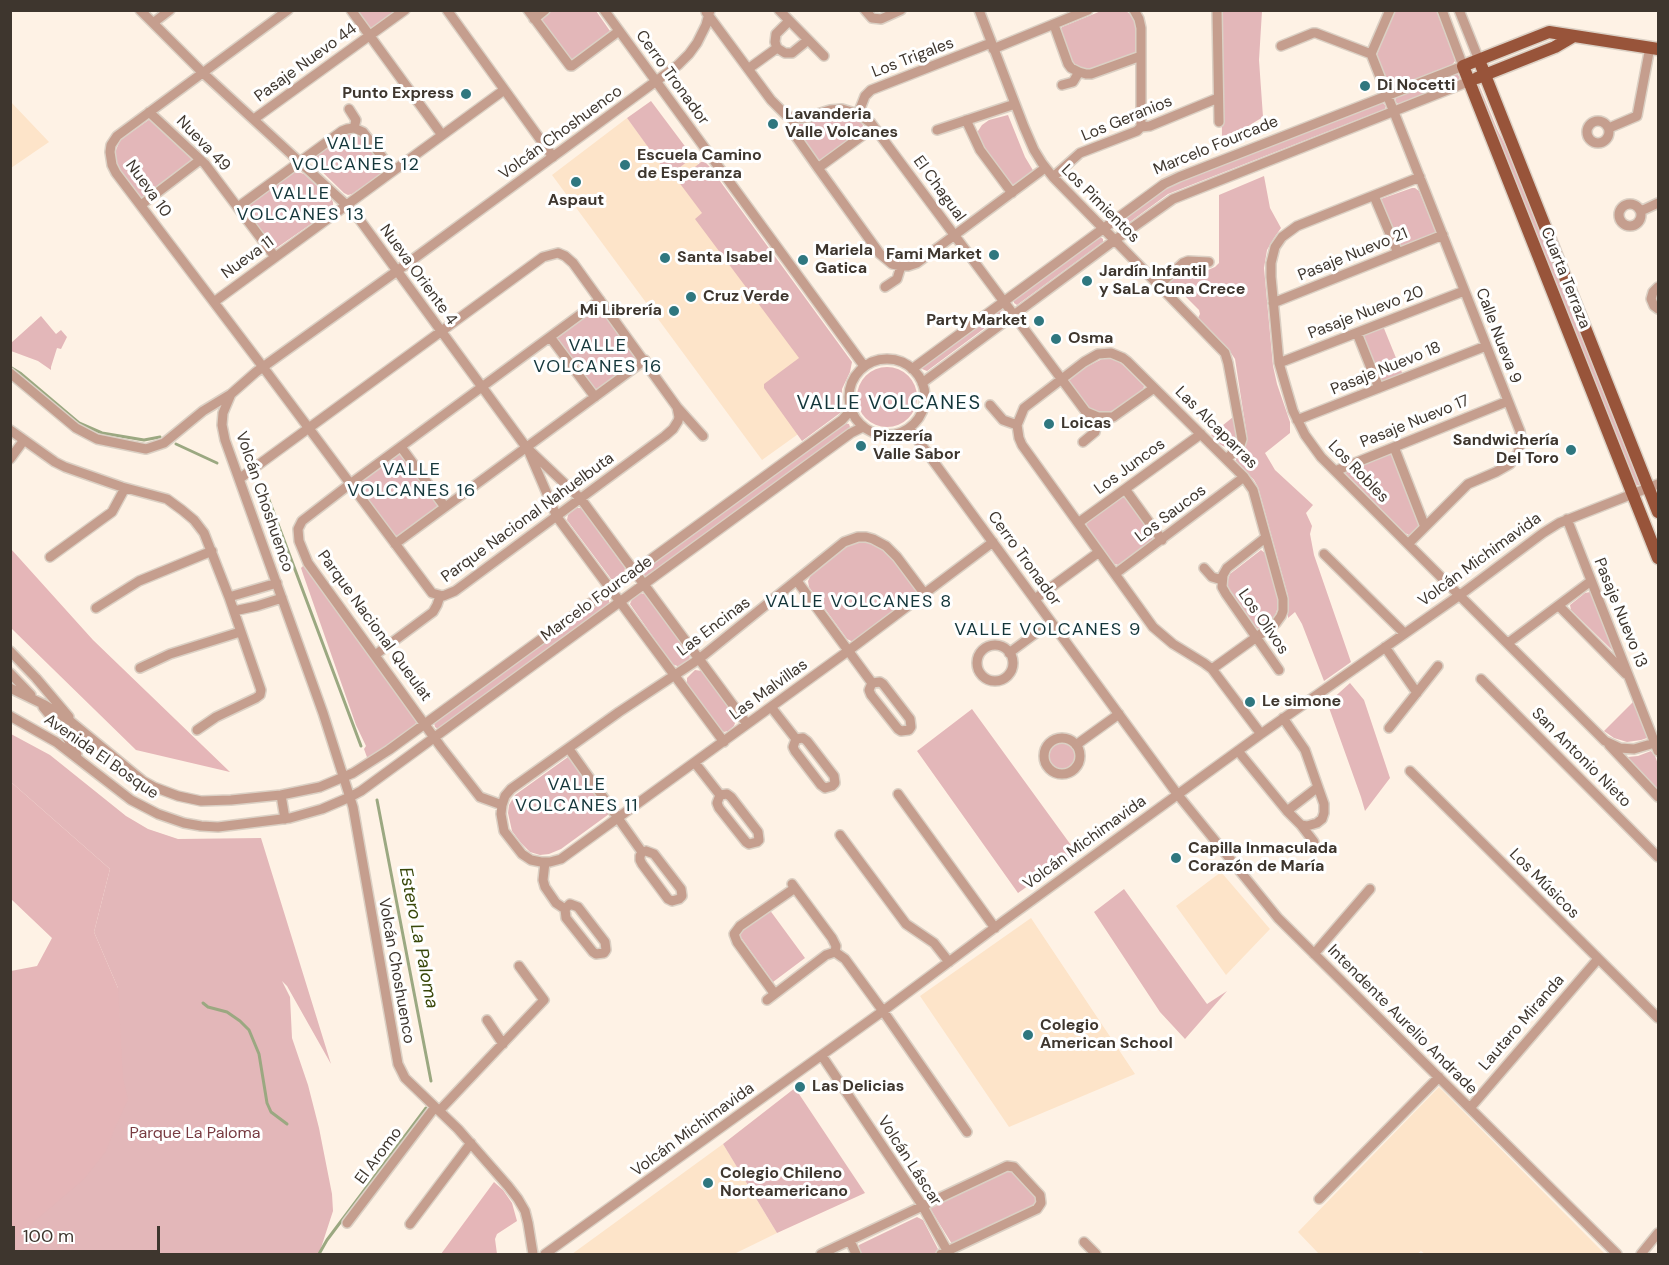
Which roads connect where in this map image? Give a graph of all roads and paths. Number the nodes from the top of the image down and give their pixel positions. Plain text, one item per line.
1 (140, 10) edge
2 (170, 10) edge
3 (288, 10) edge
4 (351, 10) edge
5 (405, 10) edge
6 (447, 10) edge
7 (545, 10) edge
8 (604, 10) edge
9 (779, 10) edge
10 (865, 10) edge
11 (901, 10) edge
12 (979, 10) edge
13 (1088, 10) edge
14 (1134, 10) edge
15 (1217, 10) edge
16 (1390, 10) edge
17 (1442, 10) edge
18 (1459, 10) edge
19 (708, 12) edge
20 (531, 15) edge
21 (789, 21) junction
22 (153, 23) junction
23 (1054, 25) junction
24 (619, 31) junction
25 (370, 36) junction
26 (1572, 37) junction
27 (808, 40) junction
28 (992, 46) junction
29 (1281, 46) dead end
30 (777, 48) junction
31 (1654, 48) edge
32 (1371, 54) junction
33 (824, 56) dead end
34 (1141, 56) junction
35 (1479, 60) junction
36 (1463, 66) junction
37 (748, 69) junction
38 (1078, 72) junction
39 (203, 73) junction
40 (1485, 75) junction
41 (1470, 81) junction
42 (656, 82) junction
43 (1062, 85) dead end
44 (504, 90) junction
45 (1387, 96) junction
46 (1218, 98) junction
47 (1015, 104) junction
48 (349, 109) dead end
49 (1393, 111) junction
50 (149, 112) junction
51 (858, 114) junction
52 (794, 118) junction
53 (254, 119) junction
54 (966, 120) junction
55 (1219, 122) dead end
56 (874, 127) junction
57 (1141, 127) junction
58 (1609, 128) dead end
59 (354, 129) junction
60 (937, 130) dead end
61 (1296, 132) junction
62 (442, 135) junction
63 (1302, 147) junction
64 (553, 157) junction
65 (200, 160) junction
66 (300, 162) junction
67 (818, 168) junction
68 (1045, 168) junction
69 (393, 171) junction
70 (1053, 177) junction
71 (1420, 177) junction
72 (1012, 193) junction
73 (1374, 196) junction
74 (1659, 204) edge
75 (346, 205) junction
76 (141, 206) junction
77 (238, 207) junction
78 (1641, 211) dead end
79 (1103, 228) junction
80 (954, 235) junction
81 (1443, 235) junction
82 (1114, 240) junction
83 (1398, 253) junction
84 (275, 257) junction
85 (1209, 262) dead end
86 (901, 266) junction
87 (397, 271) junction
88 (1159, 285) junction
89 (885, 287) dead end
90 (1659, 287) edge
91 (1464, 291) junction
92 (600, 300) junction
93 (214, 302) junction
94 (1004, 302) junction
95 (1273, 303) junction
96 (1659, 309) edge
97 (1013, 315) junction
98 (441, 331) junction
99 (1357, 333) junction
100 (550, 337) junction
101 (1486, 346) junction
102 (645, 360) junction
103 (1279, 363) junction
104 (864, 366) junction
105 (263, 367) junction
106 (912, 369) junction
107 (10, 373) edge
108 (1060, 380) junction
109 (922, 382) junction
110 (482, 387) junction
111 (1154, 388) junction
112 (1379, 388) junction
113 (231, 394) junction
114 (595, 397) junction
115 (1508, 401) junction
116 (990, 405) dead end
117 (678, 407) junction
118 (851, 410) junction
119 (1098, 417) junction
120 (1297, 420) junction
121 (1017, 425) junction
122 (863, 427) junction
123 (909, 428) junction
124 (10, 429) edge
125 (309, 429) junction
126 (1201, 434) junction
127 (703, 436) dead end
128 (24, 440) junction
129 (1083, 442) dead end
130 (401, 447) junction
131 (526, 447) junction
132 (1394, 447) junction
133 (10, 459) edge
134 (1226, 459) junction
135 (1335, 471) junction
136 (1244, 477) junction
137 (239, 479) junction
138 (350, 484) junction
139 (1654, 485) edge
140 (125, 488) junction
141 (1125, 489) junction
142 (1633, 494) junction
143 (581, 499) junction
144 (445, 507) junction
145 (1659, 512) edge
146 (557, 517) junction
147 (1567, 519) junction
148 (1078, 523) junction
149 (1425, 527) junction
150 (1265, 538) junction
151 (1162, 540) junction
152 (993, 542) junction
153 (394, 544) junction
154 (1408, 544) junction
155 (212, 551) junction
156 (1099, 552) junction
157 (1324, 554) dead end
158 (50, 557) dead end
159 (1659, 558) edge
160 (1204, 568) dead end
161 (634, 571) junction
162 (1115, 574) junction
163 (1222, 580) junction
164 (797, 581) junction
165 (1591, 581) junction
166 (277, 583) junction
167 (644, 585) junction
168 (610, 588) junction
169 (924, 593) junction
170 (1460, 595) junction
171 (440, 596) junction
172 (229, 597) junction
173 (282, 598) junction
174 (1035, 599) junction
175 (620, 602) junction
176 (1559, 606) junction
177 (96, 608) dead end
178 (234, 611) junction
179 (1051, 622) junction
180 (240, 632) junction
181 (1404, 633) junction
182 (1256, 637) junction
183 (1508, 643) junction
184 (1385, 647) junction
185 (10, 651) edge
186 (848, 651) junction
187 (1009, 653) dead end
188 (375, 655) junction
189 (699, 659) junction
190 (1438, 666) dead end
191 (140, 668) dead end
192 (1212, 669) junction
193 (1279, 670) dead end
194 (10, 673) edge
195 (674, 675) junction
196 (1629, 678) junction
197 (1481, 680) dead end
198 (872, 683) junction
199 (10, 688) edge
200 (1418, 693) junction
201 (37, 701) junction
202 (771, 706) junction
203 (1119, 714) junction
204 (10, 716) edge
205 (1283, 718) junction
206 (425, 724) junction
207 (747, 724) junction
208 (77, 726) junction
209 (1389, 728) dead end
210 (197, 730) dead end
211 (1261, 734) junction
212 (435, 737) junction
213 (796, 739) junction
214 (1605, 741) junction
215 (724, 742) junction
216 (1076, 745) dead end
217 (1657, 745) edge
218 (569, 749) junction
219 (1238, 751) junction
220 (79, 759) junction
221 (694, 763) junction
222 (1410, 771) dead end
223 (344, 777) junction
224 (1318, 787) junction
225 (898, 794) dead end
226 (282, 795) junction
227 (720, 795) junction
228 (1178, 795) junction
229 (350, 797) junction
230 (1659, 797) edge
231 (502, 805) junction
232 (1287, 811) junction
233 (618, 818) junction
234 (285, 819) junction
235 (1301, 825) junction
236 (840, 835) dead end
237 (1314, 842) dead end
238 (642, 852) junction
239 (1659, 857) edge
240 (545, 862) junction
241 (1370, 889) dead end
242 (565, 909) junction
243 (995, 928) junction
244 (835, 952) junction
245 (1314, 954) junction
246 (1598, 959) junction
247 (949, 962) junction
248 (519, 966) dead end
249 (883, 1011) junction
250 (1659, 1018) edge
251 (487, 1020) dead end
252 (503, 1044) junction
253 (822, 1056) junction
254 (1439, 1077) junction
255 (1470, 1107) junction
256 (437, 1109) junction
257 (967, 1132) dead end
258 (471, 1143) junction
259 (1319, 1199) dead end
260 (922, 1205) junction
261 (347, 1222) dead end
262 (410, 1224) dead end
263 (1659, 1233) edge
264 (850, 1241) junction
265 (1084, 1242) dead end
266 (533, 1254) edge
267 (545, 1254) edge
268 (821, 1254) edge
269 (856, 1254) edge
270 (946, 1254) edge
271 (1096, 1254) edge
272 (1617, 1254) edge
273 (1641, 1254) edge

1 - 22 street, Nueva Oriente 4
2 - 22 street
3 - 39 street, Nueva 10
4 - 25 street
5 - 25 street, Pasaje Nuevo 44
6 - 44 street
7 - 20 street
8 - 24 street, Cerro Tronador
9 - 21 street
10 - 11 street
12 - 28 street, Los Pimientos
13 - 23 street, Los Trigales
14 - 34 street
15 - 46 street
16 - 32 street
17 - 36 street, Cuarta Terraza
18 - 35 street, Cuarta Terraza
19 - 37 street
19 - 42 street, Volcán Choshuenco
20 - 24 street
21 - 27 street
21 - 30 street
22 - 39 street, Nueva Oriente 4
23 - 28 street, Los Trigales
23 - 38 street
24 - 42 street, Cerro Tronador
25 - 53 street, Pasaje Nuevo 44
25 - 62 street
26 - 31 main road, Marcelo Fourcade
26 - 35 main road, Marcelo Fourcade
26 - 40 main road, Marcelo Fourcade
27 - 30 street
27 - 33 street
28 - 47 street, Los Pimientos
28 - 51 street, Los Trigales
29 - 32 street
30 - 37 street
31 - 58 street
32 - 45 street, Calle Nueva 9
34 - 38 street
34 - 57 street
35 - 36 main road, Marcelo Fourcade
35 - 40 main road, Cuarta Terraza
36 - 41 main road, Cuarta Terraza
36 - 45 street, Marcelo Fourcade
37 - 52 street
38 - 43 street
39 - 50 street, Nueva 10
39 - 53 street, Nueva Oriente 4
40 - 41 main road, Marcelo Fourcade
40 - 139 main road, Cuarta Terraza
41 - 49 street, Marcelo Fourcade
41 - 142 main road, Cuarta Terraza
42 - 64 street, Volcán Choshuenco
42 - 104 street, Cerro Tronador
44 - 62 street, Nueva 11
44 - 64 street
45 - 49 street, Calle Nueva 9
45 - 61 street, Marcelo Fourcade
46 - 55 street
46 - 57 street, Los Geranios
47 - 54 street
47 - 68 street, Los Pimientos
48 - 59 street
49 - 63 street, Marcelo Fourcade
49 - 71 street, Calle Nueva 9
50 - 65 street, Nueva 49
50 - 76 street, Nueva 10
51 - 52 street
51 - 56 street, El Chagual
52 - 67 street
53 - 66 street, Nueva Oriente 4
54 - 60 street
54 - 72 street
56 - 67 street
56 - 80 street, El Chagual
57 - 70 street, Los Geranios
59 - 66 street
59 - 69 street
61 - 63 street
61 - 79 street, Marcelo Fourcade
62 - 69 street, Nueva 11
63 - 82 street, Marcelo Fourcade
64 - 87 street, Volcán Choshuenco
65 - 76 street
65 - 77 street, Nueva 49
66 - 75 street, Nueva Oriente 4
66 - 77 street
67 - 86 street
68 - 70 street, Los Pimientos
68 - 72 street
69 - 75 street, Nueva 11
70 - 79 street, Los Pimientos
71 - 73 street, Los Robles
71 - 81 street, Calle Nueva 9
72 - 80 street
73 - 83 street
73 - 95 street, Los Robles
74 - 78 street
75 - 84 street, Nueva 11
75 - 87 street, Nueva Oriente 4
76 - 93 street, Nueva 10
77 - 84 street, Nueva 49
79 - 82 street, Los Pimientos
79 - 94 street, Marcelo Fourcade
80 - 86 street
80 - 94 street, El Chagual
81 - 83 street, Pasaje Nuevo 21
81 - 91 street, Calle Nueva 9
82 - 88 street, Los Pimientos
82 - 97 street, Marcelo Fourcade
83 - 95 street, Pasaje Nuevo 21
84 - 93 street, Nueva 11
85 - 88 street
86 - 89 street
87 - 98 street, Nueva Oriente 4
87 - 105 street, Volcán Choshuenco
88 - 134 street, Los Pimientos
90 - 96 street
91 - 99 street, Pasaje Nuevo 20
91 - 101 street, Calle Nueva 9
92 - 98 street
92 - 100 street, Parque Nacional Queulat
92 - 102 street
93 - 105 street, Nueva 10
94 - 97 street, El Chagual
94 - 106 street, Marcelo Fourcade
95 - 103 street, Los Robles
97 - 108 street, El Chagual
97 - 109 street, Marcelo Fourcade
98 - 110 street, Nueva Oriente 4
98 - 125 street
99 - 103 street, Pasaje Nuevo 20
99 - 112 street
100 - 110 street, Parque Nacional Queulat
100 - 114 street
101 - 112 street, Pasaje Nuevo 18
101 - 115 street, Calle Nueva 9
102 - 114 street
102 - 117 street
103 - 120 street, Los Robles
104 - 106 street
104 - 118 street
105 - 113 street, Volcán Choshuenco
105 - 125 street, Parque Nacional Nahuelbuta
106 - 109 street
107 - 113 street
108 - 111 street, Las Alcaparras
108 - 119 street, El Chagual
108 - 121 street, Las Alcaparras
109 - 123 street
110 - 130 street, Parque Nacional Queulat
110 - 131 street, Nueva Oriente 4
111 - 119 street
111 - 126 street, Las Alcaparras
112 - 120 street, Pasaje Nuevo 18
113 - 137 street, Volcán Choshuenco
114 - 131 street
115 - 132 street, Pasaje Nuevo 17
115 - 149 street, Calle Nueva 9
116 - 121 street
117 - 127 street
117 - 143 street, Parque Nacional Nahuelbuta
118 - 122 street
118 - 161 street, Marcelo Fourcade
119 - 129 street
120 - 135 street, Los Robles
121 - 148 street
122 - 123 street
122 - 167 street, Marcelo Fourcade
123 - 152 street, Cerro Tronador
124 - 128 street
125 - 137 street
125 - 138 street, Parque Nacional Nahuelbuta
126 - 134 street, Las Alcaparras
126 - 141 street, Los Juncos
128 - 133 street
128 - 140 street
130 - 138 street, Parque Nacional Queulat
130 - 144 street
131 - 143 street
131 - 144 street
131 - 146 street
132 - 135 street, Pasaje Nuevo 17
132 - 149 street
134 - 136 street, Las Alcaparras
135 - 154 street, Los Robles
136 - 150 street, Las Alcaparras
136 - 151 street, Los Saucos
137 - 166 street, Volcán Choshuenco
138 - 153 street, Parque Nacional Nahuelbuta
138 - 188 street, Parque Nacional Queulat
139 - 142 street, Volcán Michimavida
139 - 145 main road, Cuarta Terraza
140 - 155 street
140 - 158 street
141 - 148 street, Los Juncos
141 - 151 street
142 - 147 street, Volcán Michimavida
142 - 159 main road, Cuarta Terraza
143 - 146 street, Parque Nacional Nahuelbuta
143 - 161 street
144 - 153 street
146 - 168 street
146 - 171 street, Parque Nacional Nahuelbuta
147 - 165 street, Pasaje Nuevo 13
147 - 170 street, Volcán Michimavida
148 - 156 street
149 - 154 street, Calle Nueva 9
150 - 163 street, Los Olivos
150 - 182 street, Las Alcaparras
151 - 162 street, Los Saucos
152 - 169 street, Las Malvillas
152 - 174 street, Cerro Tronador
153 - 171 street, Parque Nacional Nahuelbuta
154 - 170 street, Los Robles
155 - 172 street
155 - 177 street
156 - 162 street
156 - 174 street
157 - 181 street
160 - 163 street
161 - 167 street
161 - 168 street, Marcelo Fourcade
162 - 192 street
163 - 182 street, Los Olivos
164 - 169 street, Las Encinas
164 - 186 street
164 - 189 street, Las Encinas
165 - 176 street
165 - 196 street, Pasaje Nuevo 13
166 - 172 street
166 - 173 street, Volcán Choshuenco
167 - 175 street, Marcelo Fourcade
167 - 189 street
168 - 175 street
168 - 206 street, Marcelo Fourcade
169 - 186 street, Las Malvillas
170 - 181 street, Volcán Michimavida
170 - 183 street, Los Robles
171 - 188 street
172 - 178 street
173 - 178 street
173 - 223 street, Volcán Choshuenco
174 - 179 street, Cerro Tronador
175 - 195 street
175 - 212 street, Marcelo Fourcade
176 - 183 street
176 - 196 street
178 - 180 street
179 - 187 street
179 - 203 street, Cerro Tronador
180 - 191 street
180 - 210 street
181 - 184 street, Volcán Michimavida
182 - 192 street, Las Alcaparras
182 - 193 street, Los Olivos
183 - 214 street, Los Robles
184 - 200 street
184 - 205 street, Volcán Michimavida
185 - 208 street
186 - 198 street
186 - 202 street, Las Malvillas
188 - 206 street, Parque Nacional Queulat
189 - 195 street, Las Encinas
189 - 207 street
190 - 200 street
192 - 211 street
194 - 201 street
195 - 215 street
195 - 218 street, Las Encinas
196 - 217 street, Pasaje Nuevo 13
197 - 239 street, San Antonio Nieto
198 - 198 street
199 - 201 street, Avenida El Bosque
200 - 209 street
201 - 208 street, Avenida El Bosque
201 - 220 street
202 - 207 street, Las Malvillas
202 - 213 street
203 - 216 street
203 - 228 street, Cerro Tronador
204 - 220 street, Avenida El Bosque
205 - 211 street, Volcán Michimavida
205 - 224 street
206 - 212 street, Parque Nacional Queulat
206 - 223 street, Marcelo Fourcade
207 - 215 street, Las Malvillas
208 - 226 street, Avenida El Bosque
211 - 219 street, Volcán Michimavida
212 - 229 street, Marcelo Fourcade
212 - 231 street, Parque Nacional Queulat
213 - 213 street
214 - 217 street
214 - 230 street, Los Robles
215 - 221 street, Las Malvillas
218 - 231 street, Las Encinas
218 - 233 street
219 - 228 street, Volcán Michimavida
219 - 232 street
220 - 234 street, Avenida El Bosque
221 - 227 street
221 - 233 street, Las Malvillas
222 - 246 street, Los Músicos
223 - 226 street, Avenida El Bosque
223 - 229 street, Volcán Choshuenco
224 - 232 street
224 - 235 street
225 - 243 street
226 - 234 street
227 - 227 street
228 - 243 street, Volcán Michimavida
228 - 245 street, Intendente Aurelio Andrade
229 - 234 street, Avenida El Bosque
229 - 256 street, Volcán Choshuenco
231 - 240 street
232 - 235 street
233 - 238 street
233 - 240 street, Las Malvillas
235 - 237 street
236 - 247 street
238 - 238 street
240 - 242 street
241 - 245 street
242 - 242 street
243 - 247 street, Volcán Michimavida
244 - 244 street
244 - 249 street
245 - 254 street, Intendente Aurelio Andrade
246 - 250 street, Los Músicos
246 - 255 street, Lautaro Miranda
247 - 249 street, Volcán Michimavida
248 - 252 street, El Aromo
249 - 253 street, Volcán Michimavida
249 - 257 street
251 - 252 street
252 - 256 street, El Aromo
253 - 260 street, Volcán Láscar
253 - 267 street, Volcán Michimavida
254 - 255 street, Intendente Aurelio Andrade
254 - 259 street
255 - 272 street, Intendente Aurelio Andrade
256 - 258 street, Volcán Choshuenco
256 - 261 street, El Aromo
258 - 262 street
258 - 266 street, Volcán Choshuenco
260 - 264 street
260 - 270 street, Volcán Láscar
260 - 270 street
263 - 273 street
264 - 268 street
264 - 269 street
265 - 271 street

